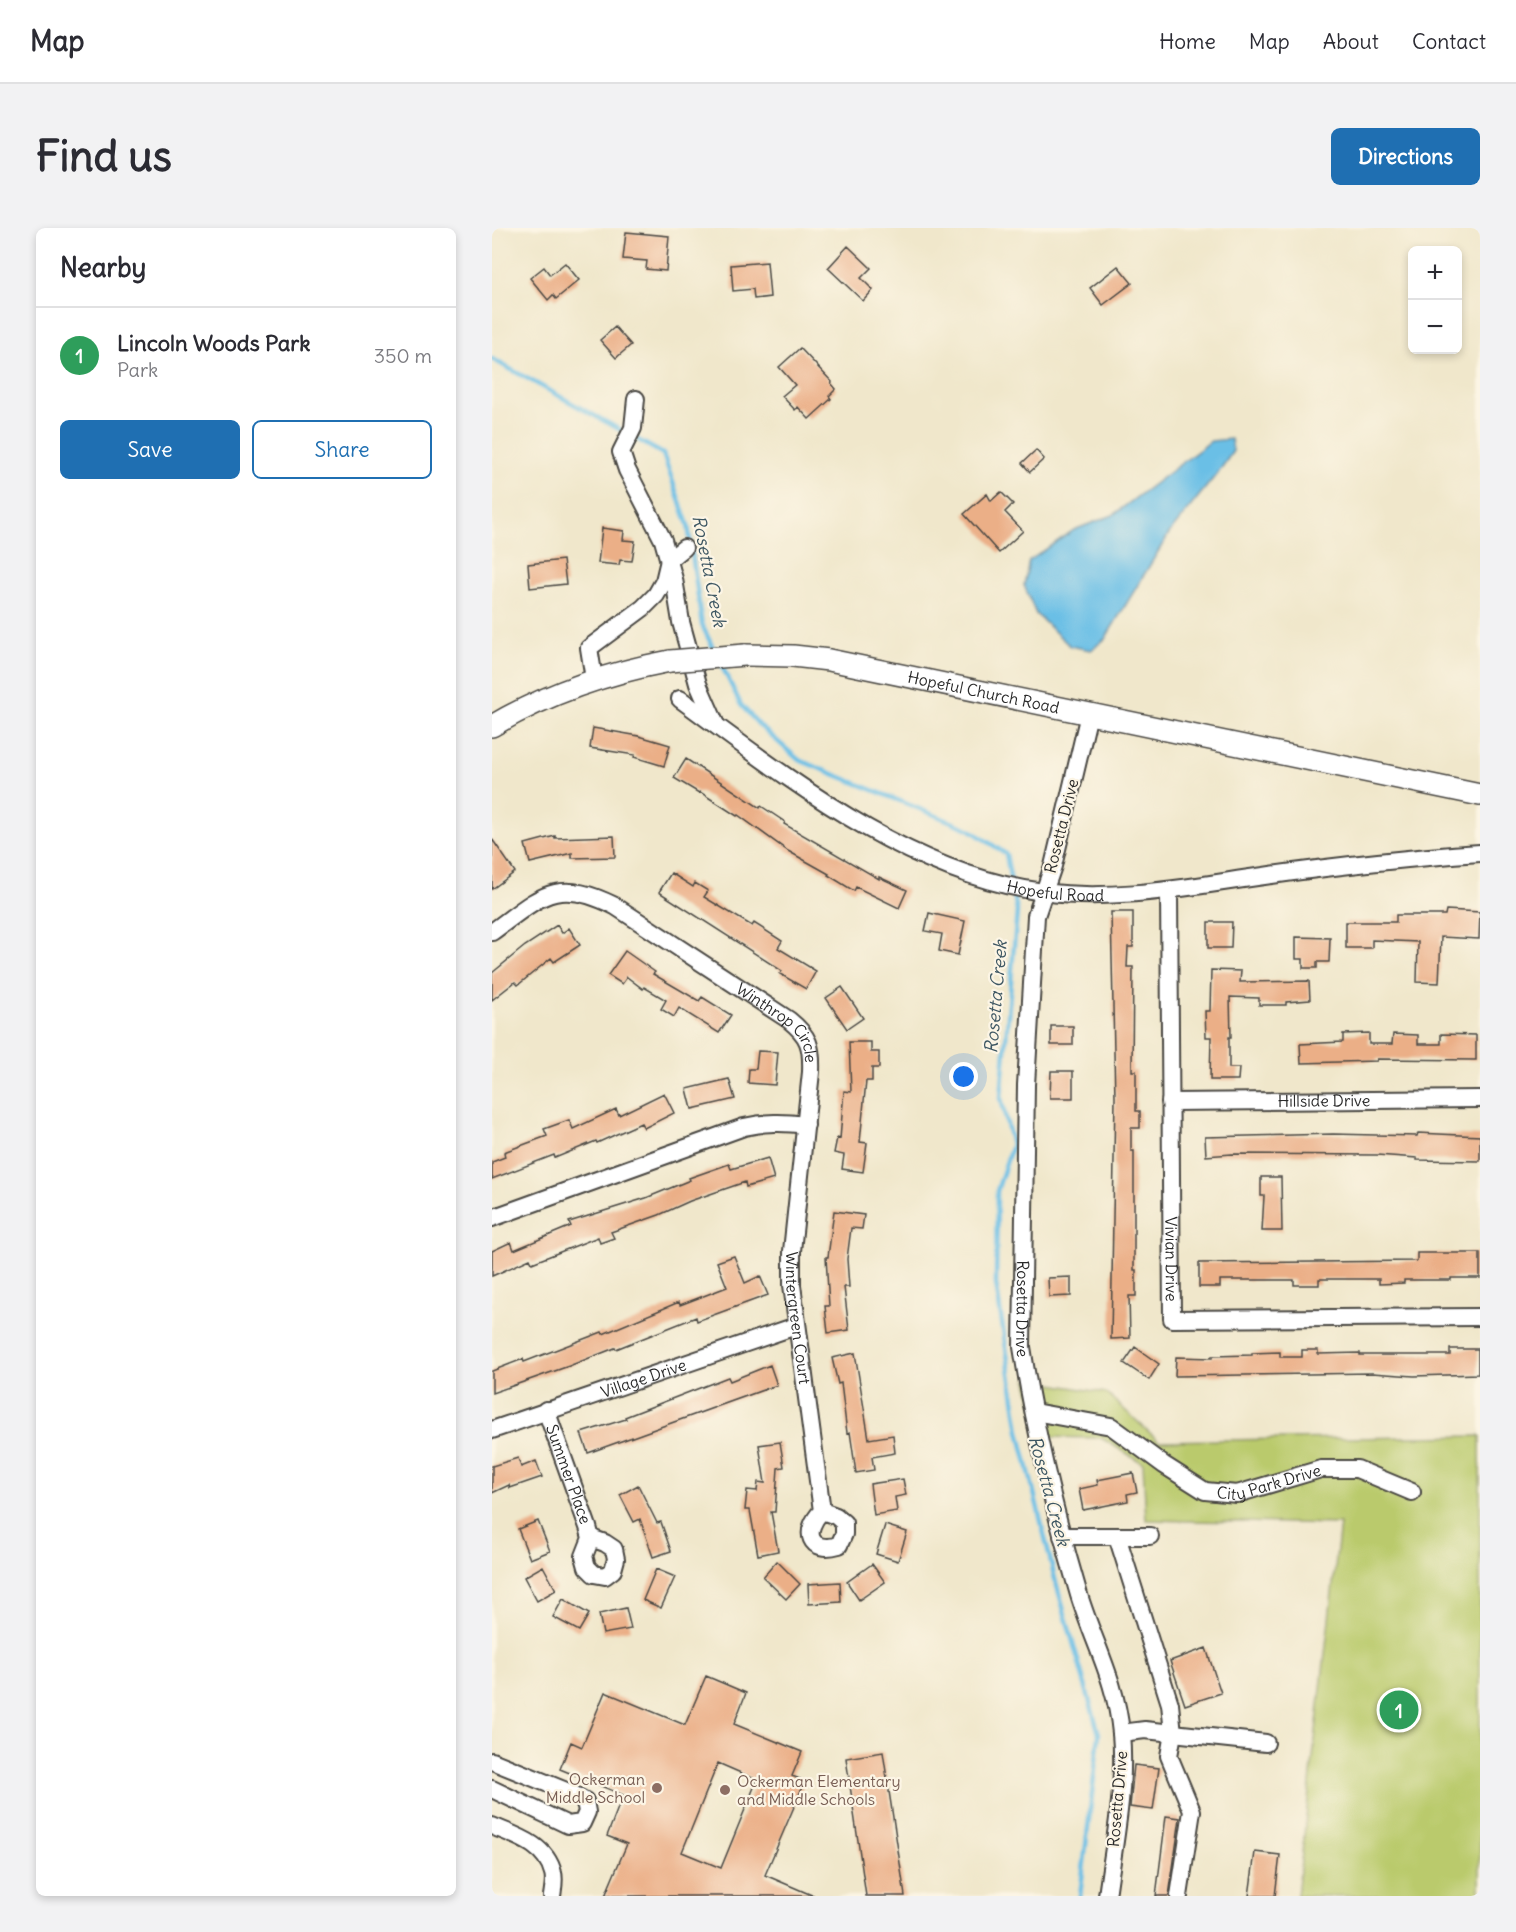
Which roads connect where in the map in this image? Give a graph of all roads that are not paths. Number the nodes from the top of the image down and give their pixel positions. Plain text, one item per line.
1 (636, 399) dead end
2 (684, 548) dead end
3 (669, 560) junction
4 (594, 679) junction
5 (680, 699) dead end
6 (1089, 714) junction
7 (716, 725) junction
8 (492, 726) edge
9 (1480, 795) edge
10 (1480, 853) edge
11 (1169, 890) junction
12 (1043, 892) junction
13 (492, 932) edge
14 (1480, 1099) edge
15 (1170, 1102) junction
16 (806, 1125) junction
17 (492, 1218) edge
18 (1480, 1317) edge
19 (796, 1326) junction
20 (546, 1410) junction
21 (1034, 1412) junction
22 (492, 1430) edge
23 (1412, 1492) dead end
24 (822, 1510) dead end
25 (1062, 1536) junction
26 (1118, 1536) junction
27 (1150, 1536) dead end
28 (591, 1538) dead end
29 (1121, 1733) junction
30 (1173, 1733) junction
31 (1266, 1743) dead end
32 (492, 1761) edge
33 (492, 1789) edge
34 (492, 1826) edge
35 (552, 1896) edge
36 (1107, 1896) edge
37 (1179, 1896) edge

1 - 3 street
2 - 3 street
3 - 4 street
3 - 7 street
4 - 6 main road, Hopeful Church Road, bridge
4 - 8 main road, Hopeful Church Road
5 - 7 street, Hopeful Road
6 - 9 main road, Hopeful Church Road
6 - 12 street, Rosetta Drive
7 - 12 street, Hopeful Road
10 - 11 street, Hopeful Road
11 - 12 street, Hopeful Road
11 - 15 street, Vivian Drive
12 - 21 street, Rosetta Drive
13 - 16 street, Winthrop Circle
14 - 15 street, Hillside Drive
15 - 18 street, Vivian Drive
16 - 17 street
16 - 19 street, Wintergreen Court
19 - 20 street, Village Drive
19 - 24 street, Wintergreen Court
20 - 22 street, Village Drive
20 - 28 street, Summer Place
21 - 23 street, City Park Drive
21 - 25 street, Rosetta Drive
25 - 26 street
25 - 29 street, Rosetta Drive
26 - 27 street
26 - 30 street
29 - 30 street
29 - 36 street, Rosetta Drive
30 - 31 street
30 - 37 street
32 - 33 street
34 - 35 street

